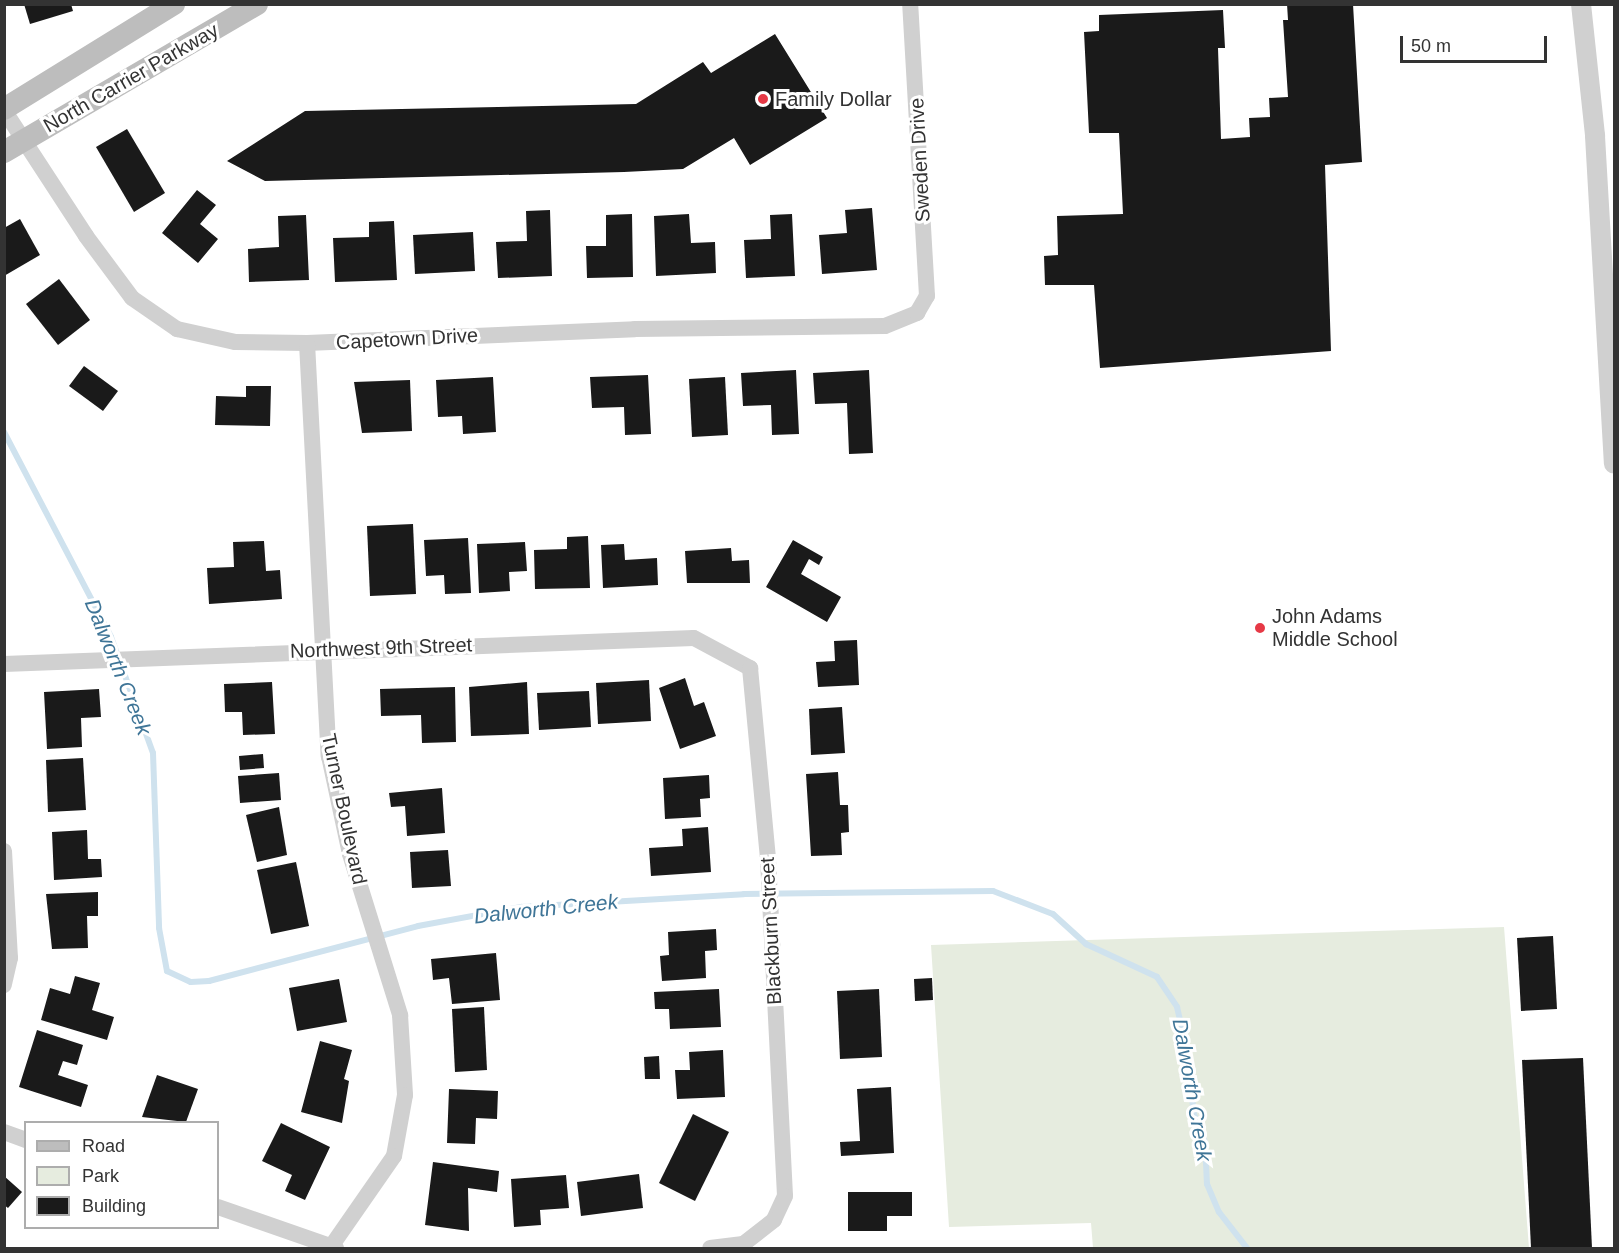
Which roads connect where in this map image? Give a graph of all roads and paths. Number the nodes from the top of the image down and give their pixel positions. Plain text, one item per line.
1 (174, 4) edge
2 (257, 4) edge
3 (910, 4) edge
4 (1581, 4) edge
5 (4, 110) edge
6 (14, 146) edge
7 (917, 313) joint
8 (307, 344) junction
9 (1614, 463) edge
10 (320, 651) junction
11 (4, 664) edge
12 (750, 668) joint
13 (4, 851) edge
14 (4, 985) edge
15 (4, 1132) edge
16 (24, 1139) edge
17 (219, 1207) edge
18 (332, 1248) edge
19 (710, 1248) edge

1 - 5 main road, North Carrier Parkway
2 - 6 main road, North Carrier Parkway
3 - 7 street, Sweden Drive
4 - 9 street
5 - 6 street, Capetown Drive
6 - 8 street, Capetown Drive
7 - 8 street, Capetown Drive
8 - 10 street, Turner Boulevard
10 - 11 street, Northwest 9th Street
10 - 12 street, Northwest 9th Street
10 - 18 street, Turner Boulevard
12 - 19 street, Blackburn Street
13 - 14 street
15 - 16 street
17 - 18 street

